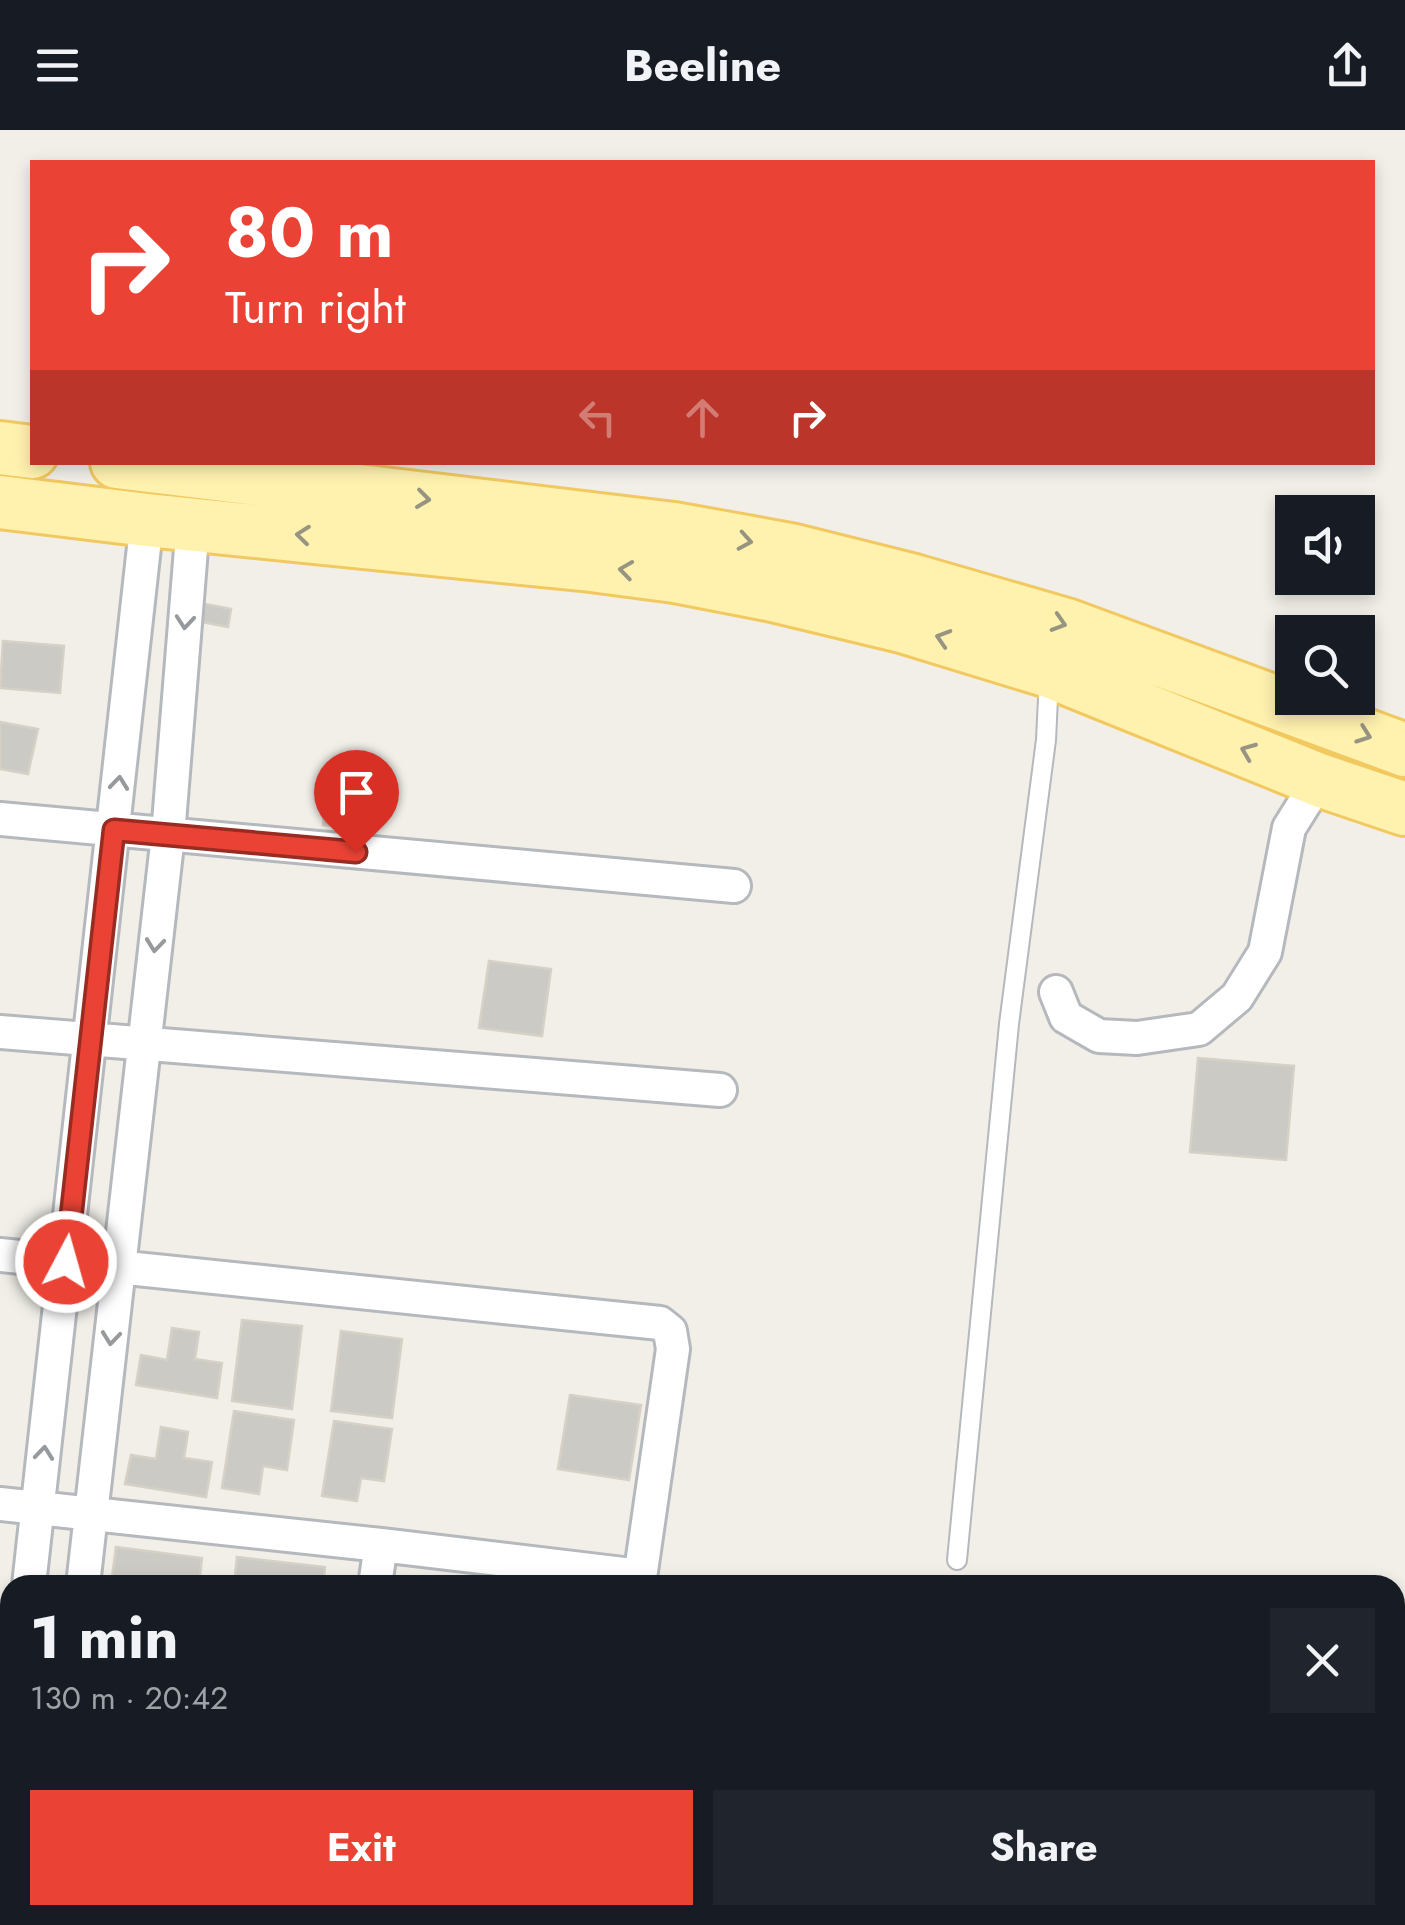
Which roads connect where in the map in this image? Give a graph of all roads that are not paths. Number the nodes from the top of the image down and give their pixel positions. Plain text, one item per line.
1 (0, 448) edge
2 (30, 452) edge
3 (142, 465) edge
4 (0, 502) edge
5 (170, 522) junction
6 (1049, 671) junction
7 (1405, 750) edge
8 (1320, 780) junction
9 (1405, 809) edge
10 (0, 819) edge
11 (114, 830) junction
12 (168, 835) junction
13 (734, 886) dead end
14 (1056, 992) dead end
15 (0, 1032) edge
16 (90, 1040) junction
17 (144, 1044) junction
18 (720, 1090) dead end
19 (0, 1255) edge
20 (66, 1262) junction
21 (118, 1267) junction
22 (0, 1504) edge
23 (38, 1508) junction
24 (91, 1514) junction
25 (381, 1544) junction
26 (958, 1560) dead end
27 (30, 1575) edge
28 (84, 1575) edge
29 (376, 1575) edge
30 (598, 1575) edge
31 (641, 1575) edge

1 - 2 main road
3 -> 7 main road
4 - 5 main road
6 -> 5 main road
11 -> 5 street
5 -> 12 street
8 -> 6 main road
6 - 26 lane
8 - 9 main road
8 - 14 street
10 - 11 street
11 - 12 street
11 - 16 street
12 - 13 street
12 -> 17 street
15 - 16 street
16 - 17 street
16 - 20 street
17 - 18 street
17 - 21 street
19 - 20 street
20 - 21 street
23 -> 20 street
21 -> 24 street
21 - 31 street
22 - 23 street
23 - 24 street
23 - 27 street
24 - 25 street
24 - 28 street
25 - 29 street
25 - 30 street

